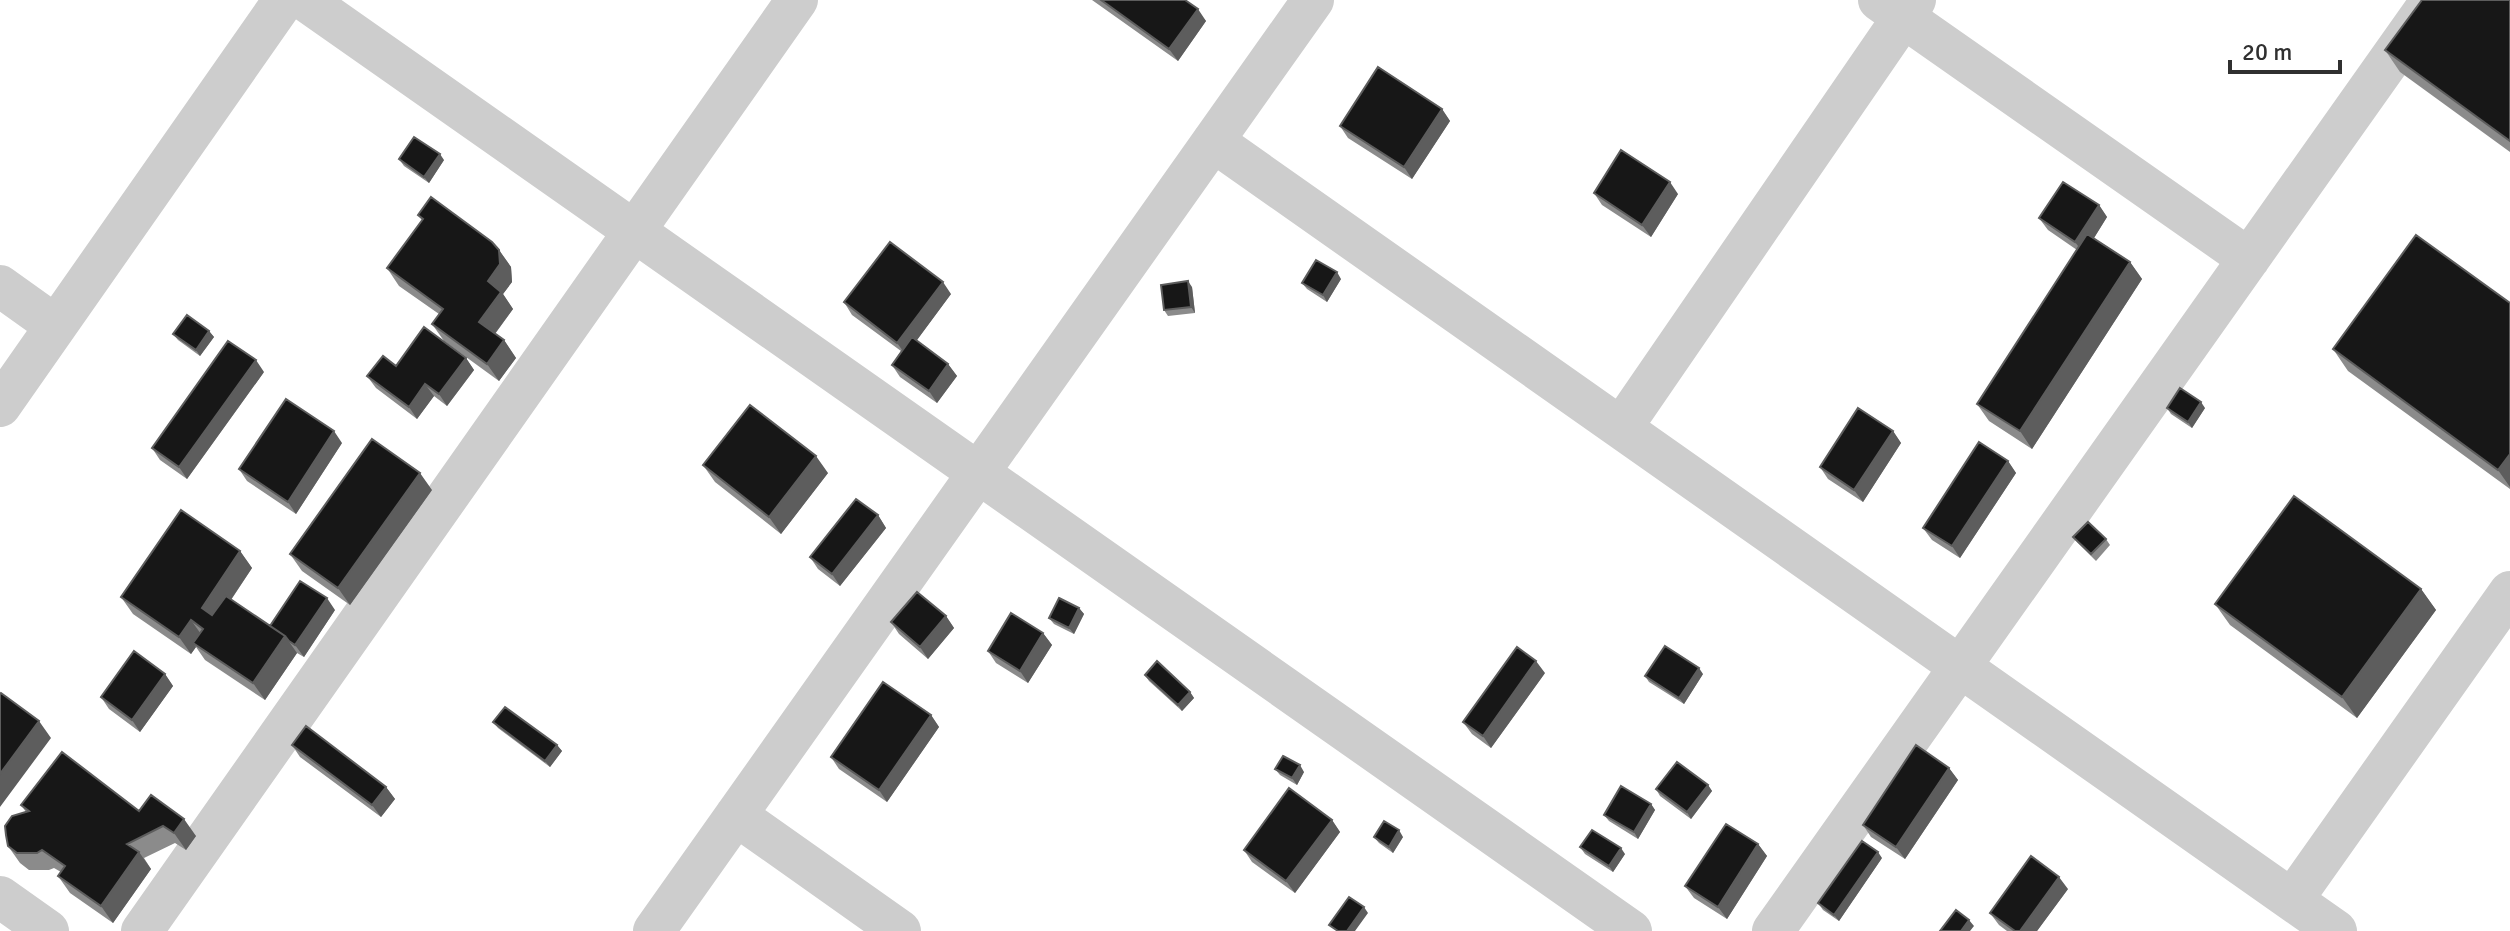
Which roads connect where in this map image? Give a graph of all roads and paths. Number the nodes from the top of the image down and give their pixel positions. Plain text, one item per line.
1 (284, 0) edge
2 (305, 0) edge
3 (797, 0) edge
4 (1313, 0) edge
5 (2432, 0) edge
6 (1899, 6) edge
7 (1213, 141) junction
8 (634, 232) junction
9 (2249, 259) junction
10 (0, 286) edge
11 (56, 326) junction
12 (0, 406) edge
13 (1621, 428) junction
14 (978, 473) junction
15 (2510, 592) edge
16 (1960, 666) junction
17 (736, 815) junction
18 (0, 897) edge
19 (2292, 900) junction
20 (48, 931) edge
21 (142, 931) edge
22 (654, 931) edge
23 (900, 931) edge
24 (1631, 931) edge
25 (1773, 931) edge
26 (2336, 931) edge

1 - 11 street
2 - 8 street
3 - 8 street
4 - 7 street
5 - 9 street
6 - 9 street
6 - 13 street
7 - 13 street
7 - 14 street
8 - 14 street
8 - 21 street
9 - 16 street
10 - 11 street
11 - 12 street
13 - 16 street
14 - 17 street
14 - 24 street
15 - 19 street
16 - 19 street
16 - 25 street
17 - 22 street
17 - 23 street
18 - 20 street
19 - 26 street

